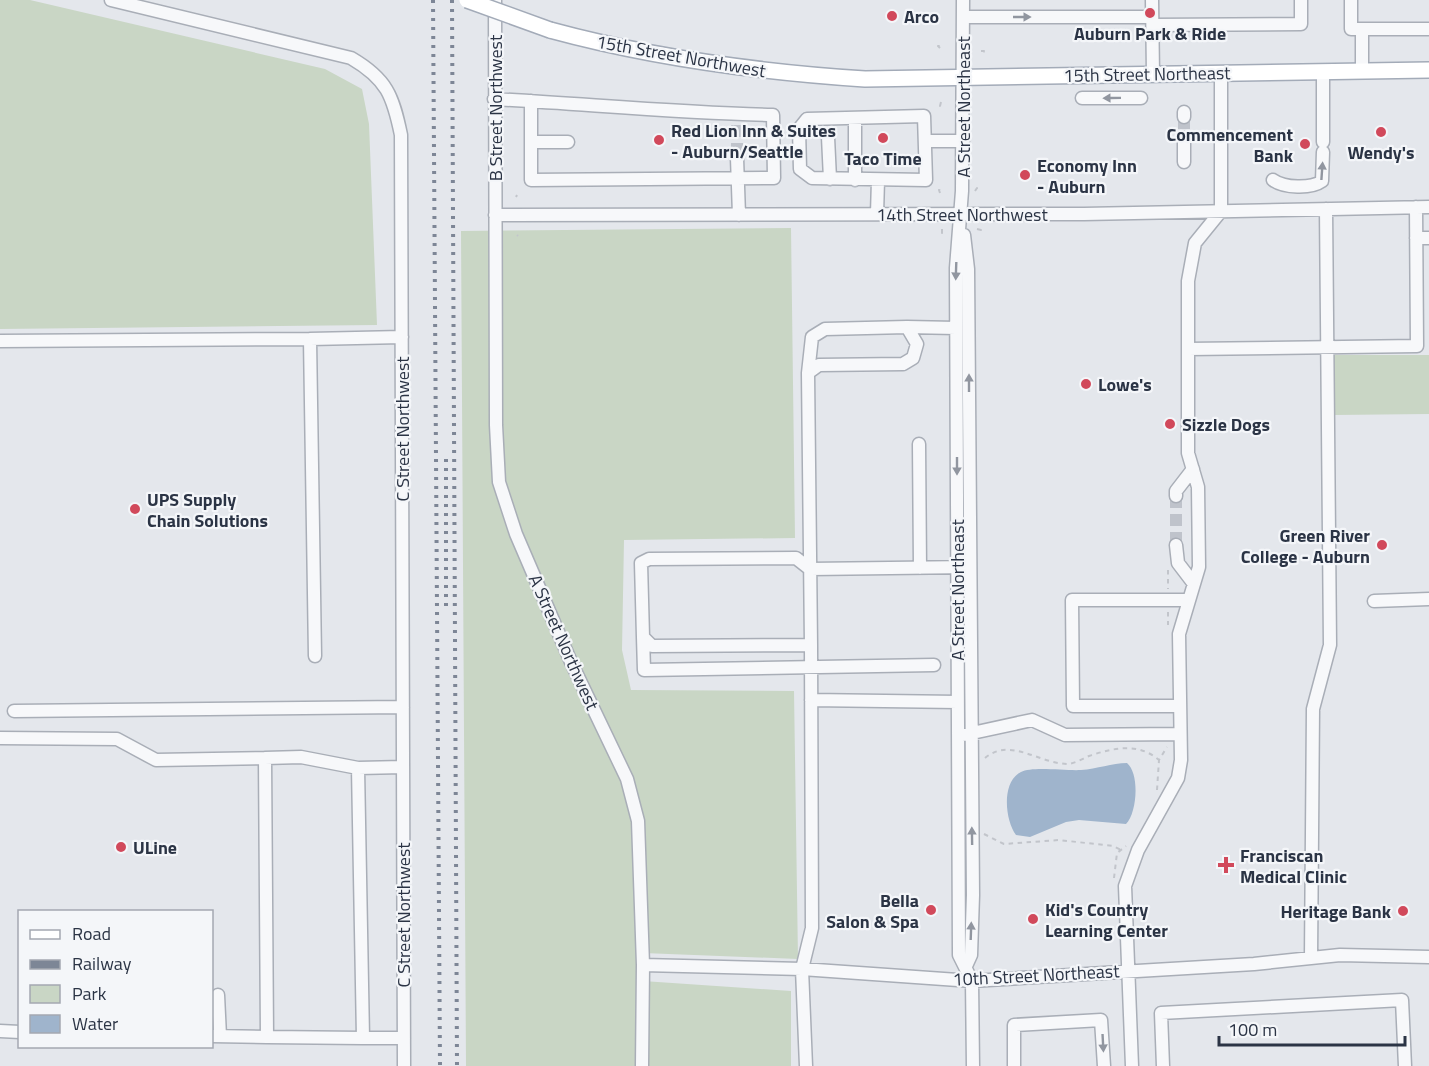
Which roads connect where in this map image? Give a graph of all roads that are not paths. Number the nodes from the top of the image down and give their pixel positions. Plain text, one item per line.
1 (111, 0) edge
2 (467, 0) edge
3 (495, 0) edge
4 (963, 0) edge
5 (1152, 0) edge
6 (1301, 0) edge
7 (1351, 0) edge
8 (963, 17) junction
9 (1153, 21) junction
10 (1362, 29) junction
11 (1429, 29) edge
12 (1429, 70) edge
13 (1362, 71) junction
14 (1323, 72) junction
15 (1221, 73) junction
16 (1153, 74) junction
17 (964, 77) junction
18 (865, 78) joint
19 (1082, 98) dead end
20 (1141, 98) dead end
21 (494, 99) junction
22 (531, 101) junction
23 (855, 118) junction
24 (828, 137) dead end
25 (1184, 138) tunnel mouth
26 (925, 141) junction
27 (963, 141) junction
28 (531, 142) junction
29 (568, 142) dead end
30 (737, 158) tunnel mouth
31 (1184, 162) dead end
32 (738, 179) junction
33 (830, 179) junction
34 (855, 180) junction
35 (878, 180) junction
36 (1273, 180) dead end
37 (1423, 207) edge
38 (1326, 209) junction
39 (1221, 211) junction
40 (961, 213) junction
41 (877, 214) junction
42 (495, 215) junction
43 (739, 215) junction
44 (1423, 238) edge
45 (907, 327) junction
46 (956, 328) junction
47 (402, 337) junction
48 (310, 339) junction
49 (0, 342) edge
50 (1327, 347) junction
51 (1188, 348) junction
52 (808, 373) junction
53 (919, 444) dead end
54 (1193, 470) junction
55 (1176, 496) tunnel mouth
56 (1176, 545) tunnel mouth
57 (964, 567) junction
58 (920, 568) junction
59 (810, 569) junction
60 (1194, 584) junction
61 (1429, 598) edge
62 (1189, 600) junction
63 (1374, 601) dead end
64 (643, 637) junction
65 (811, 645) junction
66 (315, 656) dead end
67 (811, 665) junction
68 (934, 665) dead end
69 (811, 700) junction
70 (958, 702) junction
71 (1180, 706) junction
72 (403, 707) junction
73 (14, 711) dead end
74 (1180, 734) junction
75 (964, 735) junction
76 (0, 738) edge
77 (265, 758) junction
78 (403, 767) junction
79 (358, 768) junction
80 (1429, 957) edge
81 (1311, 958) junction
82 (643, 965) junction
83 (802, 969) junction
84 (1127, 971) junction
85 (972, 981) junction
86 (218, 995) dead end
87 (0, 1031) edge
88 (18, 1032) edge
89 (216, 1036) edge
90 (267, 1037) junction
91 (363, 1038) junction
92 (404, 1038) junction
93 (404, 1066) edge
94 (642, 1066) edge
95 (806, 1066) edge
96 (973, 1066) edge
97 (1014, 1066) edge
98 (1104, 1066) edge
99 (1132, 1066) edge
100 (1164, 1066) edge
101 (1405, 1066) edge

1 - 47 street, C Street Northwest
2 - 18 main road, 15th Street Northwest, bridge
3 - 21 street, B Street Northwest
4 - 8 street, A Street Northeast
5 - 9 street
6 - 9 street
7 - 10 street
8 -> 9 street
8 - 17 street, A Street Northeast
9 - 16 street
10 - 11 street
10 - 13 street
12 - 13 main road, 15th Street Northeast
13 - 14 main road, 15th Street Northeast
14 - 15 main road, 15th Street Northeast
36 -> 14 street
15 - 16 main road, 15th Street Northeast
15 - 39 street
16 - 17 main road, 15th Street Northeast
17 - 18 main road, 15th Street Northeast
17 - 27 street, A Street Northeast
20 -> 19 street
21 - 22 street
21 - 42 street, B Street Northwest
22 - 28 street
22 - 32 street
23 - 26 street
23 - 33 street
23 - 34 street
24 - 33 street
25 - 31 street
26 - 27 street
26 - 35 street
27 - 40 street, A Street Northeast
28 - 29 street
28 - 32 street
30 - 32 street
32 - 43 street
33 - 34 street
34 - 35 street
35 - 41 street
37 - 38 street, 14th Street Northwest
37 - 44 street
38 - 39 street, 14th Street Northwest
38 - 50 street
39 - 40 street, 14th Street Northwest
39 - 51 street
40 - 41 street, 14th Street Northwest
40 -> 46 street, A Street Northeast
57 -> 40 street, A Street Northeast
41 - 43 street, 14th Street Northwest
42 - 43 street, 14th Street Northwest
42 - 82 street, A Street Northwest
44 - 50 street
45 - 46 street
45 - 52 street
45 - 52 street
46 -> 57 street, A Street Northeast
47 - 48 street
47 - 72 street, C Street Northwest
48 - 49 street
48 - 66 street
50 - 51 street
50 - 81 street
51 - 54 street
52 - 59 street
53 - 58 street
54 - 55 street
54 - 60 street
56 - 60 street
57 - 58 street
57 - 70 street, A Street Northeast
57 - 75 street, A Street Northeast
58 - 59 street
59 - 64 street
59 - 65 street
60 - 62 street
61 - 63 street
62 - 71 street
62 - 71 street
64 - 65 street
64 - 67 street
65 - 67 street
67 - 68 street
67 - 69 street
69 - 70 street
69 - 83 street
70 - 75 street, A Street Northeast
71 - 74 street
72 - 73 street
72 - 78 street, C Street Northwest
74 - 75 street
74 - 84 street
75 - 85 street, A Street Northeast
76 - 77 street
77 - 79 street
77 - 90 street
78 - 79 street
78 - 92 street, C Street Northwest
79 - 91 street
80 - 81 street, 10th Street Northeast
81 - 84 street, 10th Street Northeast
82 - 83 street, 10th Street Northeast
82 - 94 street, A Street Northwest
83 - 85 street, 10th Street Northeast
83 - 95 street
84 - 85 street, 10th Street Northeast
84 - 99 street
85 - 96 street, A Street Northeast
86 - 89 street
87 - 88 street
89 - 90 street
90 - 91 street
91 - 92 street
92 - 93 street, C Street Northwest
97 -> 98 street
100 - 101 street

